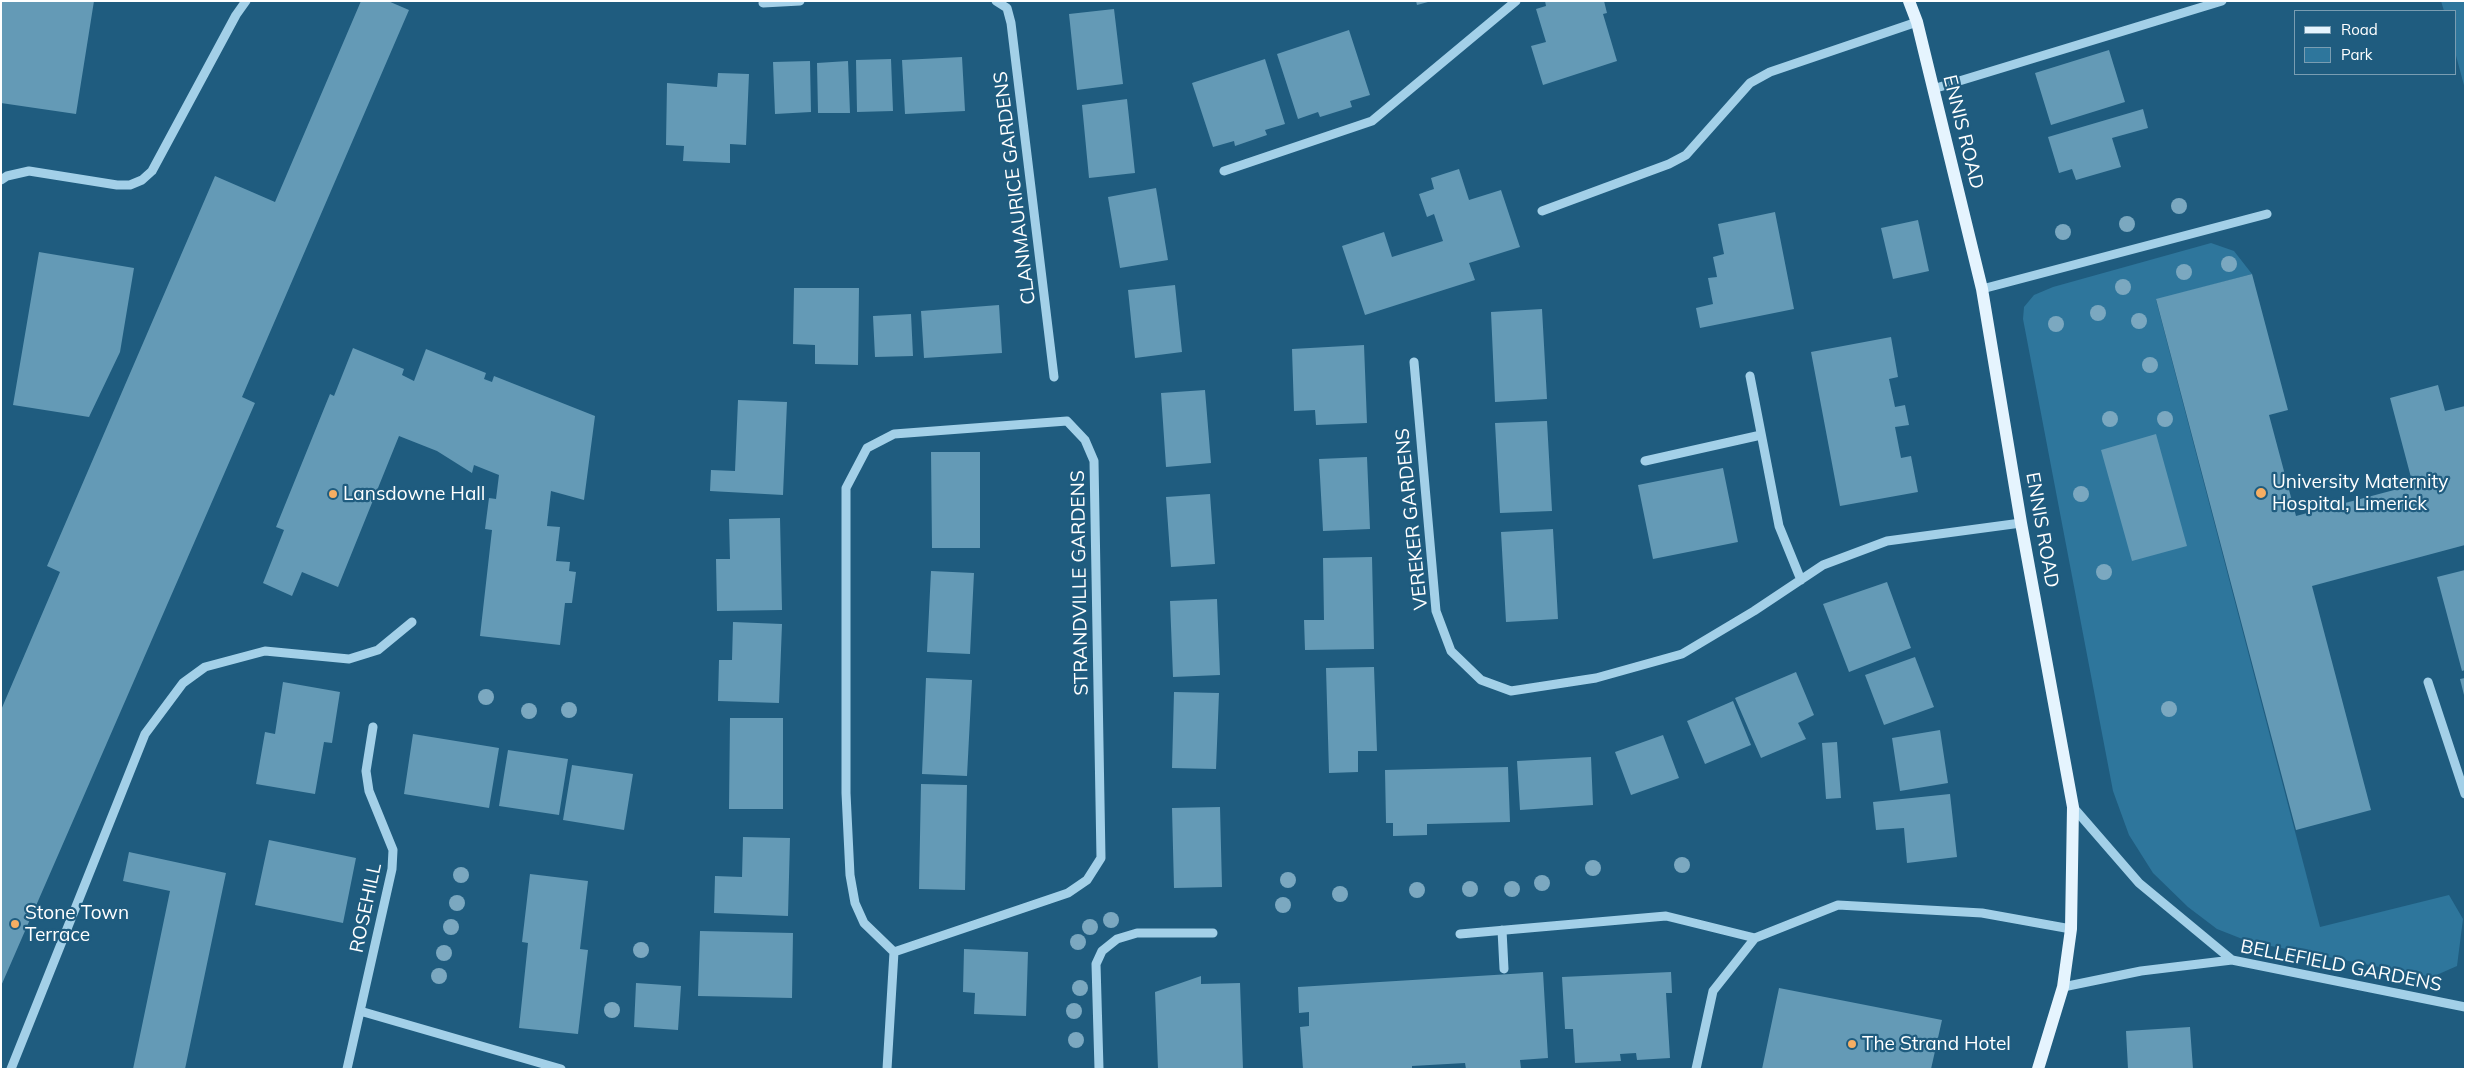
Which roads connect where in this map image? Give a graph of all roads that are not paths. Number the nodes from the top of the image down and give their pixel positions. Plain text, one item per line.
1 (246, 1) edge
2 (800, 1) edge
3 (996, 1) edge
4 (1516, 1) edge
5 (1909, 1) edge
6 (2222, 1) edge
7 (763, 3) dead end
8 (1917, 22) junction
9 (1933, 89) junction
10 (1224, 171) dead end
11 (1, 180) edge
12 (1542, 211) dead end
13 (2267, 214) dead end
14 (1982, 289) junction
15 (1414, 362) dead end
16 (1750, 376) dead end
17 (1054, 377) dead end
18 (1761, 435) junction
19 (1644, 461) dead end
20 (2021, 523) junction
21 (1801, 580) junction
22 (412, 622) dead end
23 (2428, 682) dead end
24 (373, 727) dead end
25 (2465, 794) edge
26 (2073, 807) junction
27 (2071, 929) junction
28 (1502, 930) junction
29 (1212, 933) dead end
30 (1460, 934) dead end
31 (1755, 938) junction
32 (894, 952) junction
33 (2232, 960) junction
34 (1504, 969) dead end
35 (2063, 986) junction
36 (2465, 1007) edge
37 (360, 1011) junction
38 (11, 1069) edge
39 (347, 1069) edge
40 (562, 1069) edge
41 (887, 1069) edge
42 (1099, 1069) edge
43 (1696, 1069) edge
44 (2038, 1069) edge

1 - 11 street
2 - 7 street
3 - 17 street, CLANMAURICE GARDENS
4 - 10 street
5 - 8 main road, ENNIS ROAD
6 - 9 street
8 - 9 main road, ENNIS ROAD
8 - 12 street
9 - 14 main road, ENNIS ROAD
13 - 14 street
14 - 20 main road, ENNIS ROAD
15 - 21 street, VEREKER GARDENS
16 - 18 street
18 - 19 street
18 - 21 street
20 - 21 street, VEREKER GARDENS
20 - 26 main road, ENNIS ROAD
22 - 38 street
23 - 25 street
24 - 37 street, ROSEHILL
26 - 27 main road, ENNIS ROAD
26 - 33 street
27 - 31 street
27 - 35 main road, ENNIS ROAD
28 - 30 street
28 - 31 street
28 - 34 street
29 - 42 street
31 - 43 street
32 - 32 street, STRANDVILLE GARDENS
32 - 41 street
33 - 35 street, BELLEFIELD GARDENS
33 - 36 street, BELLEFIELD GARDENS
35 - 44 main road, ENNIS ROAD
37 - 39 street, ROSEHILL
37 - 40 street

